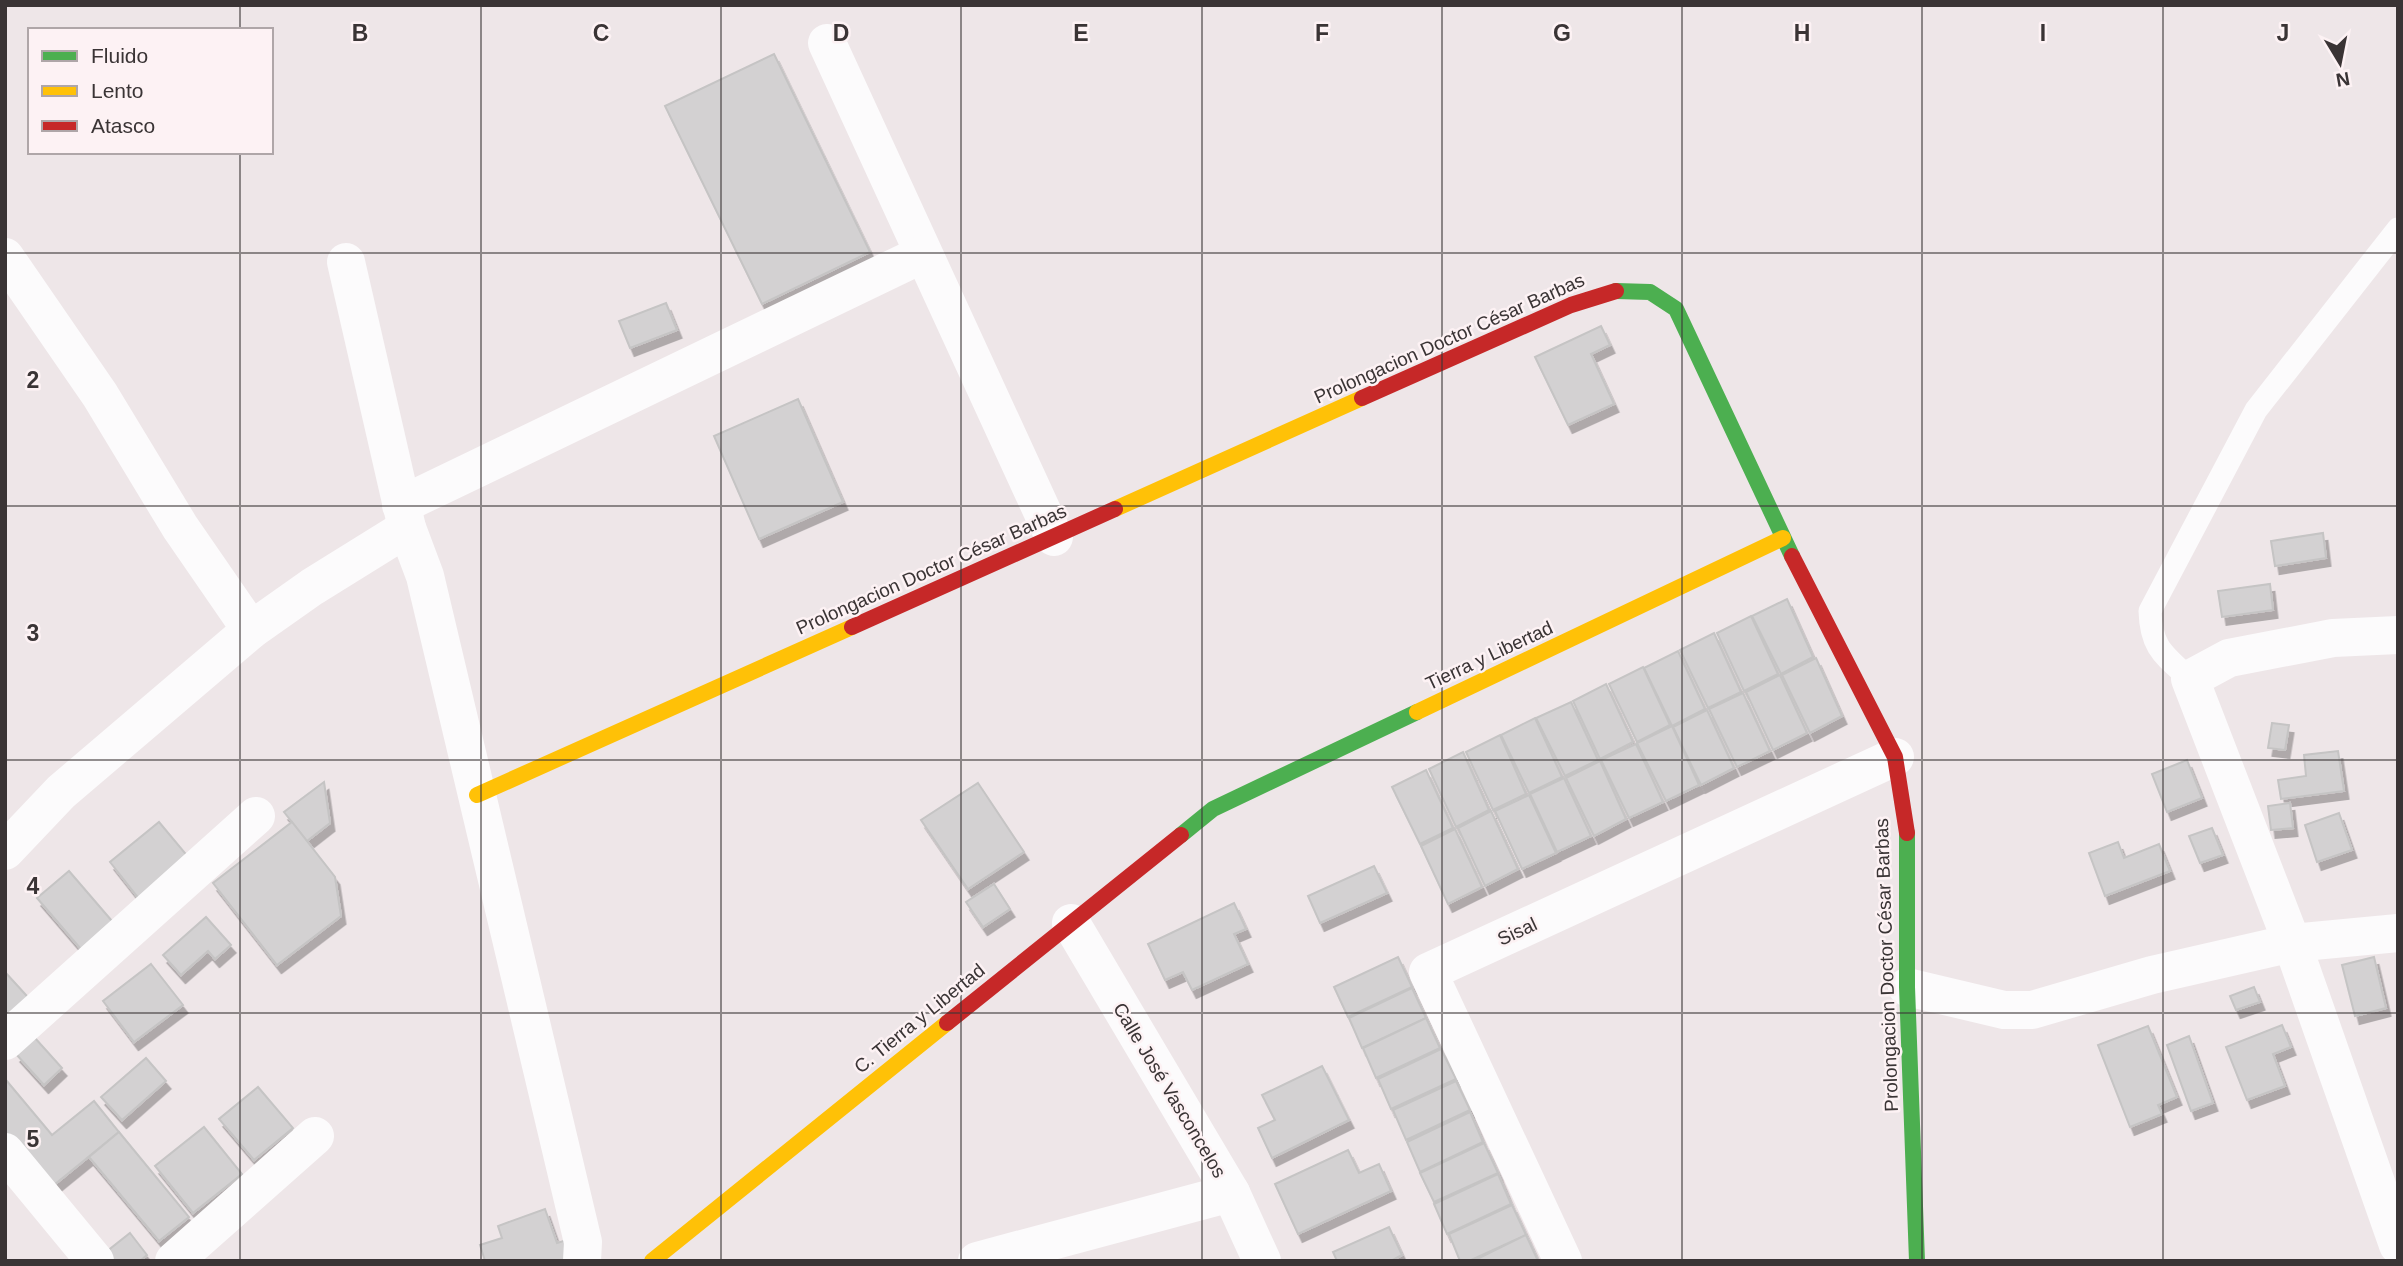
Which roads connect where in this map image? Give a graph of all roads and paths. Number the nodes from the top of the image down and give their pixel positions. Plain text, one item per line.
1 (827, 43) dead end
2 (2398, 229) edge
3 (923, 254) junction
4 (5, 257) edge
5 (346, 262) dead end
6 (404, 517) junction
7 (1054, 537) junction
8 (1783, 538) junction
9 (251, 630) junction
10 (2398, 635) edge
11 (2190, 678) junction
12 (1895, 757) junction
13 (477, 795) junction
14 (1213, 809) joint
15 (256, 816) dead end
16 (5, 851) edge
17 (1071, 923) junction
18 (2398, 933) edge
19 (2292, 943) junction
20 (1907, 987) junction
21 (5, 1041) edge
22 (315, 1136) dead end
23 (5, 1152) edge
24 (1231, 1193) junction
25 (2396, 1233) edge
26 (588, 1254) edge
27 (95, 1261) edge
28 (174, 1261) edge
29 (652, 1261) edge
30 (977, 1261) edge
31 (1262, 1261) edge
32 (1563, 1261) edge
33 (1917, 1261) edge

1 - 3 street
2 - 11 lane
3 - 6 street
3 - 7 street
4 - 9 street
5 - 6 street
6 - 9 street
6 - 13 street
7 - 8 street, Prolongacion Doctor César Barbas
7 - 13 street, Prolongacion Doctor César Barbas
8 - 12 street, Prolongacion Doctor César Barbas
8 - 14 street, Tierra y Libertad
9 - 16 street
10 - 11 street
11 - 19 street
12 - 20 street, Prolongacion Doctor César Barbas
12 - 32 street, Sisal
13 - 26 street
14 - 17 street, C. Tierra y Libertad
15 - 21 street
17 - 24 street, Calle José Vasconcelos
17 - 29 street, C. Tierra y Libertad
18 - 19 street
19 - 20 street
19 - 25 street
20 - 33 street, Prolongacion Doctor César Barbas
22 - 28 street
23 - 27 street
24 - 30 street
24 - 31 street, Calle José Vasconcelos

